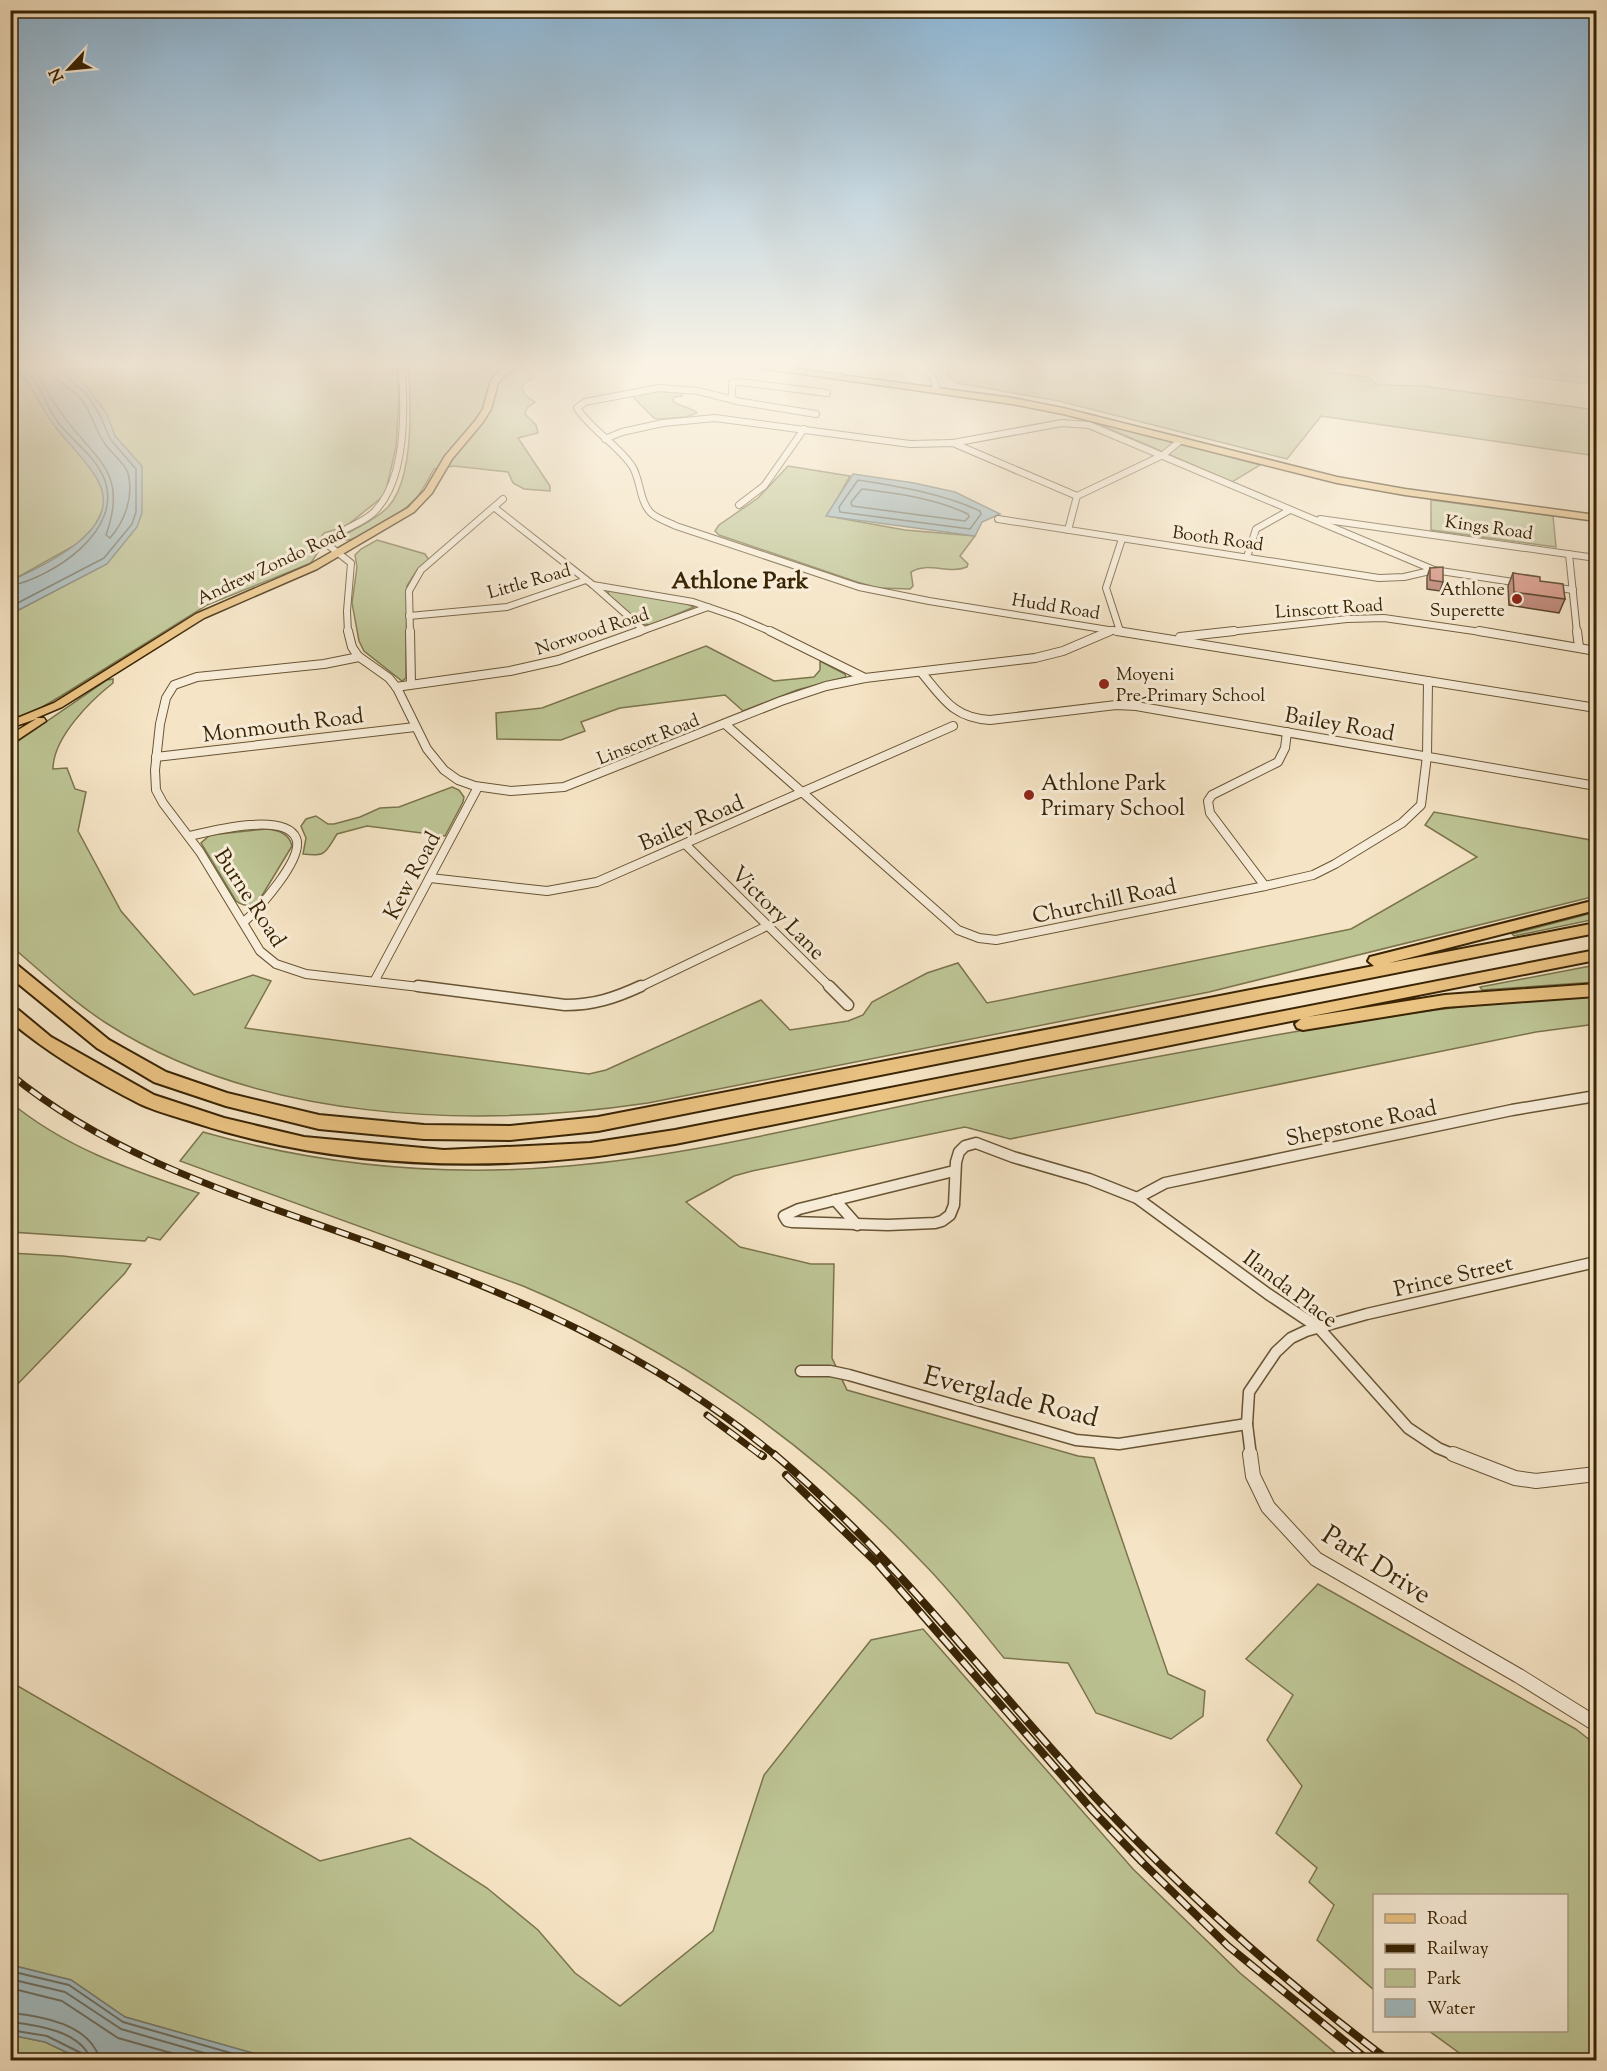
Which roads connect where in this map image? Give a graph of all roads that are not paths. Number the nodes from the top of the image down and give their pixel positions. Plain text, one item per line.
1 (399, 459) edge
2 (448, 459) edge
3 (623, 459) edge
4 (783, 459) edge
5 (990, 459) edge
6 (1155, 459) edge
7 (1171, 459) edge
8 (1248, 459) edge
9 (1077, 496) junction
10 (503, 499) dead end
11 (739, 505) dead end
12 (495, 508) junction
13 (1290, 510) junction
14 (1305, 517) junction
15 (1596, 518) edge
16 (998, 519) dead end
17 (1068, 530) junction
18 (1122, 539) junction
19 (339, 554) junction
20 (1569, 554) junction
21 (1247, 557) junction
22 (1596, 558) edge
23 (1434, 570) junction
24 (585, 580) junction
25 (1527, 584) edge
26 (593, 585) junction
27 (1538, 585) edge
28 (1573, 590) junction
29 (708, 606) junction
30 (409, 616) junction
31 (644, 630) junction
32 (1116, 631) junction
33 (1169, 639) junction
34 (1579, 647) junction
35 (1596, 651) edge
36 (359, 657) junction
37 (921, 672) junction
38 (865, 678) junction
39 (1428, 681) junction
40 (411, 684) junction
41 (396, 687) junction
42 (58, 705) junction
43 (1596, 708) edge
44 (725, 724) junction
45 (10, 725) edge
46 (953, 726) dead end
47 (415, 727) junction
48 (1287, 732) junction
49 (10, 741) edge
50 (1427, 756) junction
51 (156, 757) junction
52 (1596, 786) edge
53 (478, 787) junction
54 (803, 793) junction
55 (190, 836) junction
56 (686, 845) junction
57 (430, 878) junction
58 (1265, 886) junction
59 (1596, 905) edge
60 (244, 922) junction
61 (766, 926) junction
62 (1596, 928) edge
63 (1596, 955) edge
64 (10, 968) edge
65 (375, 980) junction
66 (1596, 990) edge
67 (1236, 999) junction
68 (848, 1005) dead end
69 (10, 1011) edge
70 (1215, 1030) junction
71 (1596, 1095) edge
72 (954, 1171) junction
73 (1137, 1198) junction
74 (835, 1200) junction
75 (857, 1225) junction
76 (1596, 1262) edge
77 (1319, 1328) junction
78 (801, 1371) dead end
79 (1247, 1424) junction
80 (1596, 1474) edge
81 (1596, 1724) edge

1 - 19 street
2 - 19 main road, Andrew Zondo Road
3 - 32 street, Hudd Road
4 - 11 street
5 - 9 street
6 - 9 street
7 - 13 street
8 - 15 main road
9 - 17 street
10 - 12 street
12 - 24 street
12 - 30 street
13 - 14 street
13 - 21 street
14 - 20 street, Kings Road
14 - 23 street
16 - 17 street, Booth Road
17 - 18 street, Booth Road
18 - 21 street, Booth Road
18 - 32 street
19 - 36 street
19 - 42 main road, Andrew Zondo Road
20 - 22 street, Kings Road
20 - 28 street
21 - 23 street, Booth Road
23 - 25 street
24 - 26 street
24 - 30 street, Little Road
26 - 29 street
26 - 31 street
27 - 28 street
28 - 34 street
29 - 31 street, Norwood Road
29 - 38 street
30 - 40 street
31 - 40 street, Norwood Road
32 - 33 street, Hudd Road
32 - 37 street, Linscott Road
33 - 34 street, Linscott Road
33 - 39 street, Hudd Road
34 - 35 street, Linscott Road
36 - 41 street, Linscott Road
36 - 51 street, Burne Road
37 - 38 street, Linscott Road
37 - 48 street, Bailey Road
38 - 44 street, Linscott Road
39 - 43 street, Hudd Road
39 - 50 street, Churchill Road
40 - 41 street, Norwood Road
41 - 47 street, Linscott Road
42 - 45 main road, Andrew Zondo Road
42 - 49 main road
44 - 53 street, Linscott Road
44 - 54 street, Churchill Road
46 - 54 street, Bailey Road
47 - 51 street, Monmouth Road
47 - 53 street, Linscott Road
48 - 50 street, Bailey Road
48 - 58 street
50 - 52 street, Bailey Road
50 - 58 street, Churchill Road
51 - 55 street, Burne Road
53 - 57 street, Kew Road
54 - 56 street, Bailey Road
54 - 58 street, Churchill Road
55 - 60 street, Burne Road
55 - 60 street
56 - 57 street, Bailey Road
56 - 61 street, Victory Lane
57 - 65 street, Kew Road
59 - 67 highway
60 - 65 street, Burne Road
61 - 65 street, Burne Road
61 - 68 street, Victory Lane
62 - 67 highway
63 - 70 highway
64 - 67 highway
66 - 70 highway
69 - 70 highway
71 - 73 street, Shepstone Road
72 - 73 street, Ilanda Place
72 - 74 street
72 - 75 street
73 - 77 street, Ilanda Place
74 - 75 street
74 - 75 street
76 - 77 street, Prince Street
77 - 79 street, Park Drive
77 - 80 street, Ilanda Place
78 - 79 street, Everglade Road
79 - 81 street, Park Drive

